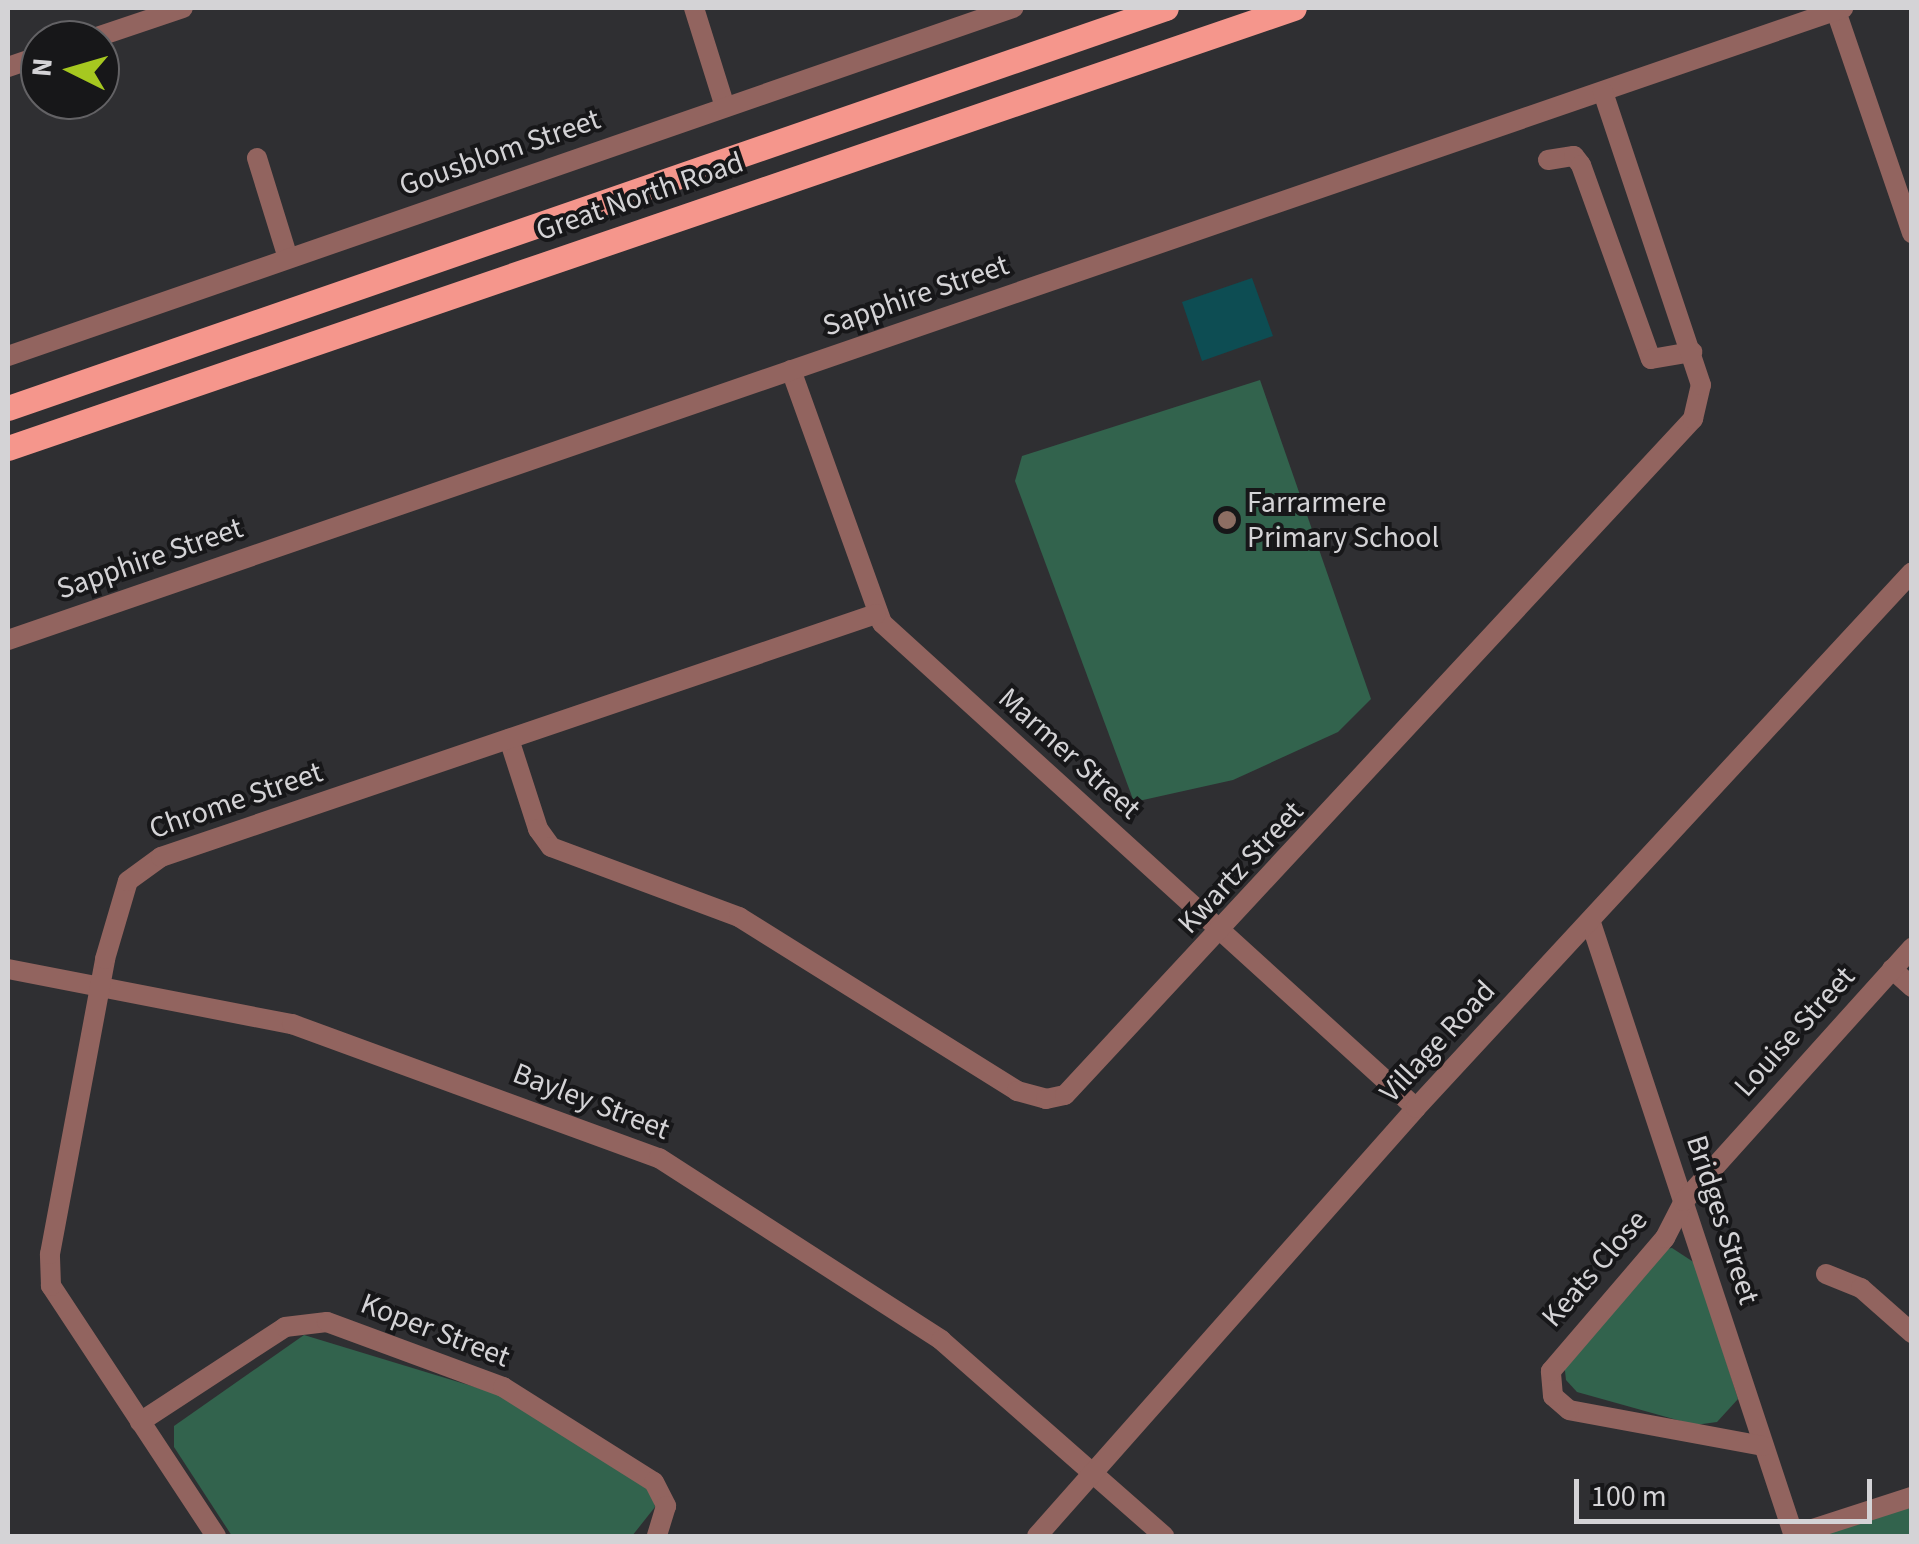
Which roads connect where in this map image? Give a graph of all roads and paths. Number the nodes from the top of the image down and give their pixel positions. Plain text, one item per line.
1 (183, 8) edge
2 (694, 8) edge
3 (1013, 8) edge
4 (1166, 8) edge
5 (1294, 8) edge
6 (1838, 9) edge
7 (145, 14) edge
8 (120, 25) edge
9 (1603, 92) junction
10 (726, 107) junction
11 (257, 158) dead end
12 (1548, 160) dead end
13 (1912, 233) edge
14 (288, 258) junction
15 (298, 307) junction
16 (312, 344) junction
17 (1692, 352) junction
18 (8, 356) edge
19 (791, 370) junction
20 (8, 408) edge
21 (8, 448) edge
22 (1912, 568) edge
23 (876, 614) junction
24 (8, 640) edge
25 (508, 739) junction
26 (1591, 923) junction
27 (1222, 932) junction
28 (1912, 948) edge
29 (8, 969) edge
30 (1892, 969) junction
31 (101, 984) junction
32 (1912, 987) edge
33 (1416, 1108) junction
34 (1684, 1201) junction
35 (1826, 1274) dead end
36 (1912, 1333) edge
37 (140, 1422) junction
38 (1763, 1446) junction
39 (1096, 1472) junction
40 (1912, 1497) edge
41 (216, 1536) edge
42 (656, 1536) edge
43 (1036, 1536) edge
44 (1164, 1536) edge
45 (1794, 1536) edge

1 - 7 street
2 - 10 street
3 - 10 street, Gousblom Street
4 - 15 main road, Great North Road
5 - 16 main road, Great North Road
6 - 9 street, Sapphire Street
6 - 13 street
7 - 8 street
9 - 17 street, Kwartz Street
9 - 19 street, Sapphire Street
10 - 14 street, Gousblom Street
11 - 14 street
12 - 17 street
14 - 18 street, Gousblom Street
15 - 16 main road
15 - 20 main road, Great North Road
16 - 21 main road, Great North Road
17 - 27 street, Kwartz Street
19 - 23 street, Marmer Street
19 - 24 street, Sapphire Street
22 - 26 street, Village Road
23 - 25 street, Chrome Street
23 - 27 street, Marmer Street
25 - 27 street, Kwartz Street
25 - 31 street, Chrome Street
26 - 33 street, Village Road
26 - 34 street, Bridges Street
27 - 33 street, Marmer Street
28 - 30 street, Louise Street
29 - 31 street, Bayley Street
30 - 32 street
30 - 34 street, Louise Street
31 - 37 street, Chrome Street
31 - 39 street, Bayley Street
33 - 39 street, Village Road
34 - 38 street, Bridges Street
34 - 38 street, Keats Close
35 - 36 street
37 - 41 street, Chrome Street
37 - 42 street, Koper Street
38 - 45 street, Bridges Street
39 - 43 street, Village Road
39 - 44 street, Bayley Street
40 - 45 street

